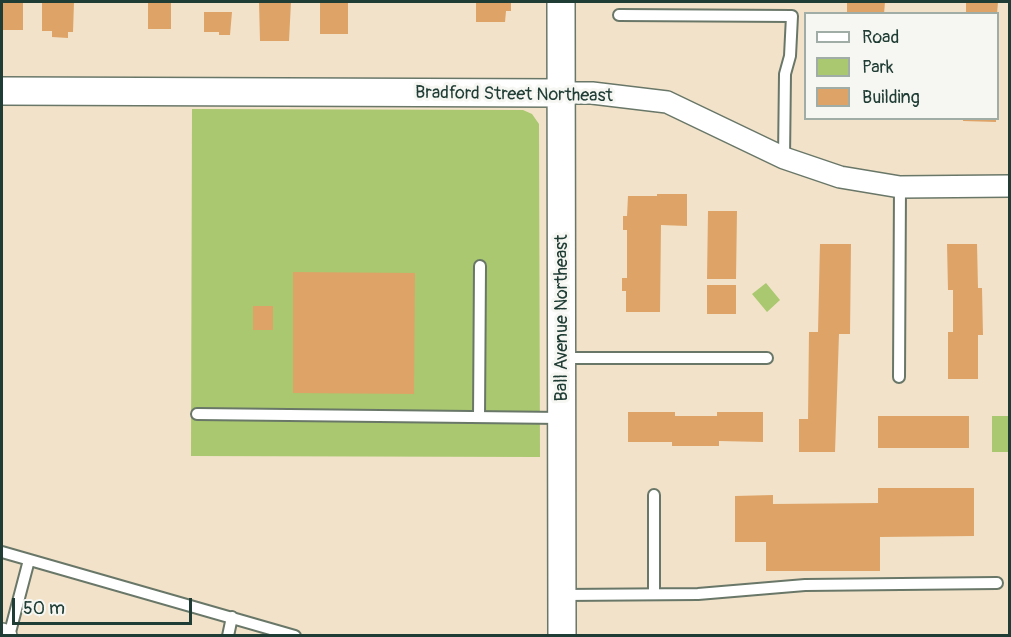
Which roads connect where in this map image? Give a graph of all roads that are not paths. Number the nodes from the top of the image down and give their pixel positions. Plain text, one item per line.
1 (561, 2) edge
2 (619, 15) dead end
3 (2, 91) edge
4 (561, 93) junction
5 (784, 158) junction
6 (1010, 186) edge
7 (900, 187) junction
8 (480, 267) dead end
9 (562, 358) junction
10 (767, 358) dead end
11 (899, 377) dead end
12 (197, 414) dead end
13 (479, 417) junction
14 (562, 418) junction
15 (654, 495) dead end
16 (2, 552) edge
17 (29, 560) junction
18 (997, 583) dead end
19 (654, 594) junction
20 (562, 595) junction
21 (232, 617) junction
22 (2, 634) edge
23 (7, 636) edge
24 (228, 636) edge
25 (295, 636) edge
26 (562, 636) edge

1 - 4 street, Ball Avenue Northeast
2 - 5 lane
3 - 4 street, Bradford Street Northeast
4 - 5 street, Bradford Street Northeast
4 - 9 street, Ball Avenue Northeast
5 - 7 street, Bradford Street Northeast
6 - 7 street, Bradford Street Northeast
7 - 11 lane
8 - 13 lane
9 - 10 lane
9 - 14 street, Ball Avenue Northeast
12 - 13 lane
13 - 14 lane
14 - 20 street, Ball Avenue Northeast
15 - 19 lane
16 - 17 lane
17 - 21 lane
17 - 23 lane
18 - 19 lane
19 - 20 lane
20 - 26 street, Ball Avenue Northeast
21 - 24 lane
21 - 25 lane
22 - 23 street

